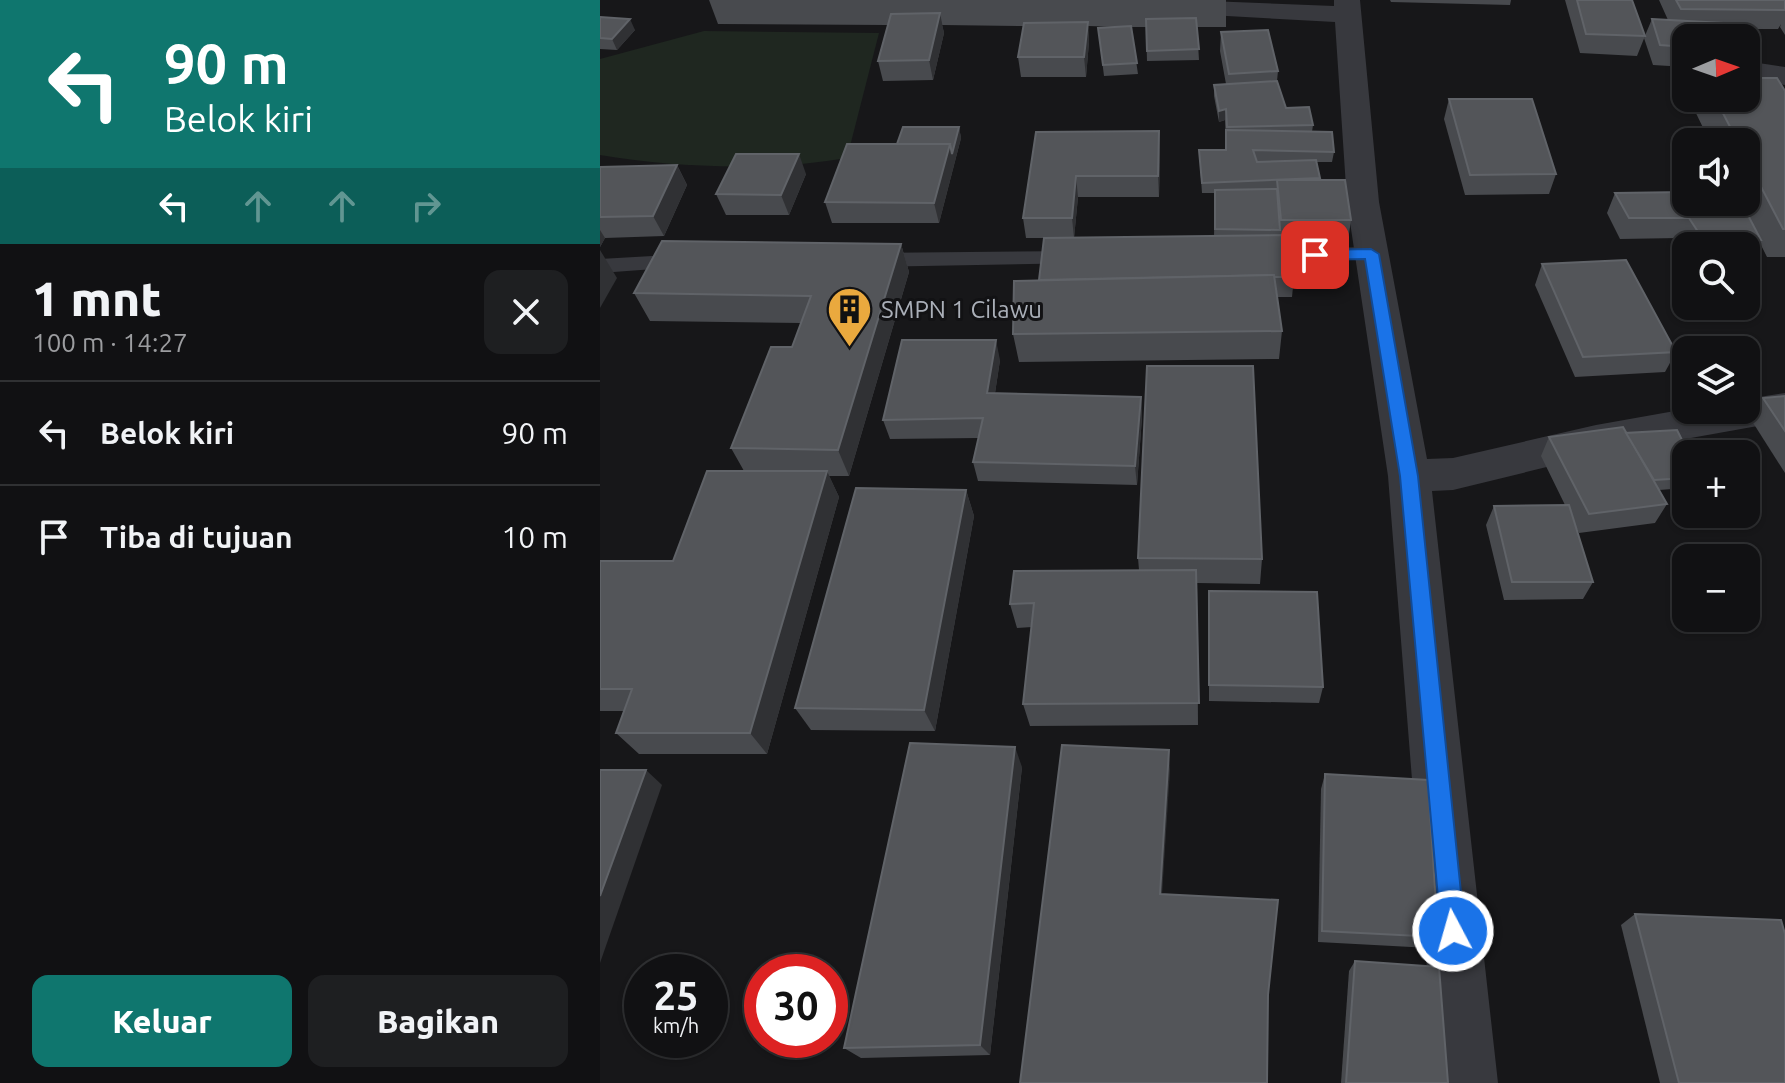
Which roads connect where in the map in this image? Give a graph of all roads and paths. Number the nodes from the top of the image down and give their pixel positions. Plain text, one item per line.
1 (1191, 6) dead end
2 (1348, 7) edge
3 (1760, 72) edge
4 (1785, 76) edge
5 (1371, 254) junction
6 (1223, 256) edge
7 (1095, 258) edge
8 (848, 259) edge
9 (710, 260) edge
10 (600, 266) edge
11 (1785, 407) edge
12 (1409, 476) junction
13 (1467, 1083) edge

1 - 2 street
2 - 5 street
3 - 4 street
5 - 6 lane
5 - 12 street
7 - 8 lane
9 - 10 lane
11 - 12 street
12 - 13 street

